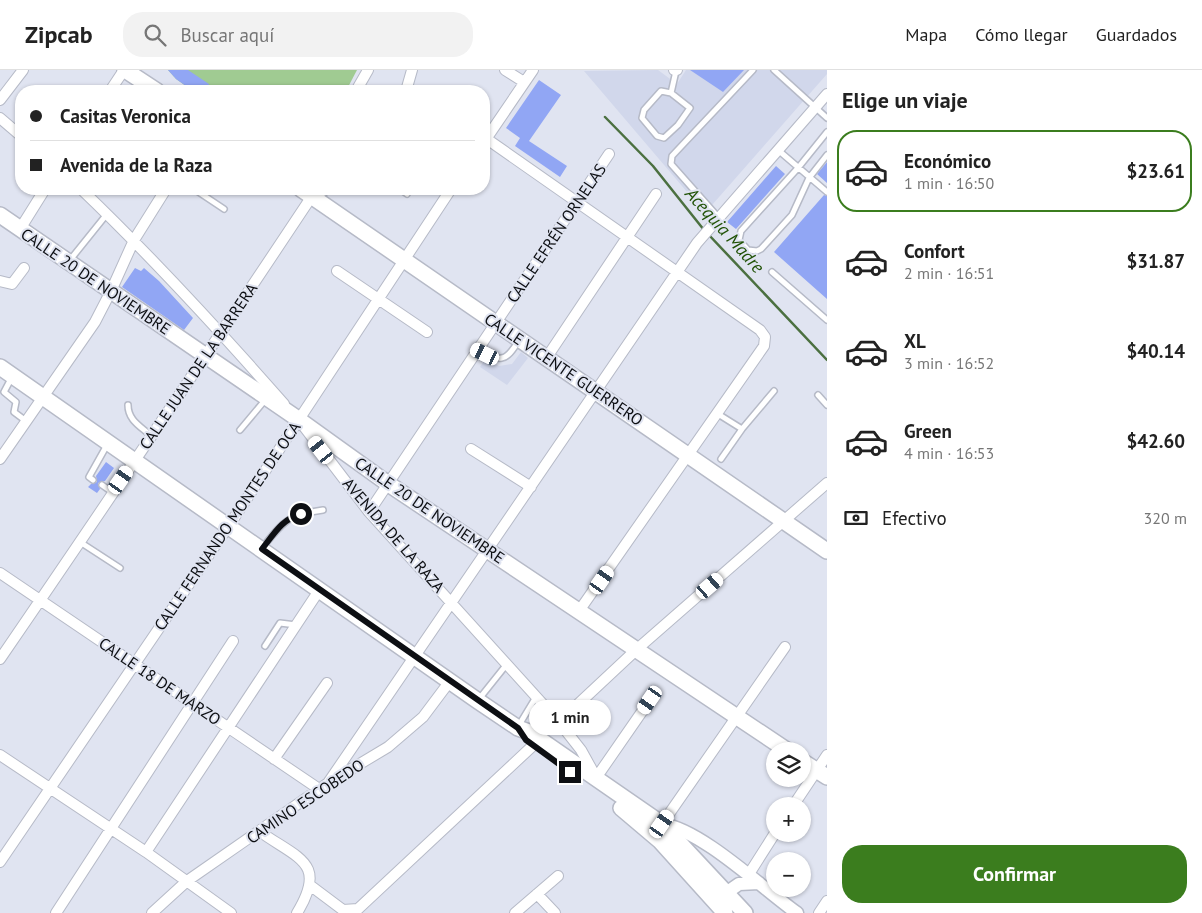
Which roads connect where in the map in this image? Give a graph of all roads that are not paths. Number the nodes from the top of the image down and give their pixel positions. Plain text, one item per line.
1 (23, 70) edge
2 (125, 70) edge
3 (368, 70) edge
4 (412, 70) edge
5 (505, 70) edge
6 (533, 70) edge
7 (676, 70) edge
8 (753, 70) edge
9 (774, 70) edge
10 (524, 82) junction
11 (114, 85) edge
12 (148, 85) edge
13 (359, 85) edge
14 (410, 85) edge
15 (671, 93) junction
16 (827, 94) edge
17 (0, 100) edge
18 (816, 107) junction
19 (827, 118) edge
20 (1, 121) edge
21 (490, 130) edge
22 (15, 132) edge
23 (827, 132) edge
24 (490, 143) edge
25 (778, 149) junction
26 (610, 154) dead end
27 (827, 155) edge
28 (798, 168) junction
29 (808, 178) junction
30 (827, 192) edge
31 (656, 194) dead end
32 (41, 195) edge
33 (88, 195) edge
34 (162, 195) edge
35 (203, 195) edge
36 (305, 195) edge
37 (311, 195) edge
38 (447, 195) edge
39 (577, 201) junction
40 (224, 209) dead end
41 (107, 213) junction
42 (0, 216) edge
43 (715, 221) junction
44 (20, 228) junction
45 (629, 236) junction
46 (134, 240) junction
47 (402, 260) junction
48 (69, 262) junction
49 (24, 268) dead end
50 (336, 271) dead end
51 (677, 272) junction
52 (772, 272) dead end
53 (0, 281) edge
54 (111, 292) junction
55 (378, 299) junction
56 (826, 318) edge
57 (495, 322) junction
58 (222, 332) junction
59 (427, 332) dead end
60 (520, 338) junction
61 (476, 350) junction
62 (206, 356) junction
63 (547, 357) junction
64 (0, 367) edge
65 (13, 376) junction
66 (774, 391) dead end
67 (597, 392) junction
68 (270, 395) junction
69 (818, 395) dead end
70 (42, 397) junction
71 (128, 405) dead end
72 (827, 405) edge
73 (718, 414) junction
74 (298, 419) junction
75 (26, 421) junction
76 (742, 429) junction
77 (240, 430) dead end
78 (150, 435) junction
79 (109, 443) junction
80 (472, 449) dead end
81 (690, 455) junction
82 (0, 459) edge
83 (721, 459) dead end
84 (134, 460) junction
85 (93, 480) dead end
86 (387, 483) junction
87 (827, 483) edge
88 (102, 486) dead end
89 (531, 487) junction
90 (112, 492) junction
91 (323, 510) dead end
92 (369, 512) junction
93 (784, 521) junction
94 (228, 526) junction
95 (79, 542) junction
96 (487, 548) junction
97 (262, 549) junction
98 (827, 551) edge
99 (120, 568) dead end
100 (0, 573) edge
101 (320, 589) junction
102 (40, 600) junction
103 (452, 602) junction
104 (580, 611) junction
105 (297, 626) junction
106 (233, 641) dead end
107 (265, 646) dead end
108 (786, 647) dead end
109 (636, 650) junction
110 (416, 657) junction
111 (0, 659) edge
112 (134, 664) junction
113 (507, 664) junction
114 (450, 681) junction
115 (327, 683) dead end
116 (536, 697) junction
117 (478, 700) junction
118 (650, 700) dead end
119 (192, 703) junction
120 (736, 716) junction
121 (559, 722) junction
122 (228, 728) junction
123 (518, 728) junction
124 (775, 742) edge
125 (537, 743) junction
126 (0, 755) edge
127 (827, 755) edge
128 (274, 758) junction
129 (811, 767) edge
130 (822, 774) edge
131 (596, 778) junction
132 (324, 786) junction
133 (49, 788) junction
134 (801, 797) edge
135 (662, 824) junction
136 (110, 828) junction
137 (259, 831) junction
138 (769, 842) edge
139 (146, 852) junction
140 (1, 857) edge
141 (749, 874) junction
142 (558, 876) dead end
143 (187, 881) junction
144 (759, 884) junction
145 (311, 886) junction
146 (537, 894) junction
147 (827, 900) edge
148 (719, 906) edge
149 (230, 912) edge
150 (56, 913) edge
151 (152, 913) edge
152 (297, 913) edge
153 (515, 913) edge
154 (555, 913) edge
155 (744, 913) edge
156 (798, 913) edge
157 (819, 913) edge

1 - 17 street
2 - 11 street
2 - 12 main road
3 - 13 street
4 - 14 street
5 - 10 street
6 - 10 street
7 - 15 lane
8 - 43 lane
9 - 18 lane
10 - 21 street
15 - 15 lane
16 - 18 street
18 - 19 lane
18 - 25 street
20 - 22 street
23 - 28 lane
24 - 39 street
25 - 28 lane
25 - 43 street
26 - 39 street, CALLE EFRÉN ORNELAS
27 - 29 lane
28 - 29 lane
28 - 29 lane
29 - 30 lane
31 - 45 street
32 - 44 street
33 - 41 street
34 - 46 street
35 - 40 lane
36 - 58 street, CALLE JUAN DE LA BARRERA
37 - 47 main road, CALLE VICENTE GUERRERO
38 - 47 street, CALLE FERNANDO MONTES DE OCA
39 - 45 street
39 - 57 street, CALLE EFRÉN ORNELAS
41 - 46 street
41 - 48 lane
42 - 44 main road, CALLE 20 DE NOVIEMBRE
43 - 51 street
44 - 48 main road, CALLE 20 DE NOVIEMBRE
45 - 51 street
45 - 63 street
46 - 54 street
46 - 58 street
47 - 55 street, CALLE FERNANDO MONTES DE OCA
47 - 57 main road, CALLE VICENTE GUERRERO
48 - 54 main road, CALLE 20 DE NOVIEMBRE
49 - 53 street
50 - 55 street
51 - 67 street
51 - 73 street
52 - 56 lane
54 - 62 main road, CALLE 20 DE NOVIEMBRE
54 - 70 street
55 - 59 street
55 - 74 street, CALLE FERNANDO MONTES DE OCA
57 - 60 main road, CALLE VICENTE GUERRERO
57 - 61 street, CALLE EFRÉN ORNELAS
58 - 62 street, CALLE JUAN DE LA BARRERA
58 - 68 street
60 - 61 lane
60 - 63 main road, CALLE VICENTE GUERRERO
61 - 86 street, CALLE EFRÉN ORNELAS
62 - 68 main road, CALLE 20 DE NOVIEMBRE
62 - 78 street, CALLE JUAN DE LA BARRERA
63 - 67 main road, CALLE VICENTE GUERRERO
64 - 65 main road
65 - 70 main road
65 - 75 lane
66 - 76 lane
67 - 81 main road, CALLE VICENTE GUERRERO
67 - 89 street
68 - 74 main road, CALLE 20 DE NOVIEMBRE
68 - 77 lane
69 - 72 lane
70 - 75 street
70 - 79 main road
71 - 78 lane
73 - 76 lane
73 - 81 street
74 - 86 main road, CALLE 20 DE NOVIEMBRE
74 - 92 street, AVENIDA DE LA RAZA
74 - 94 street, CALLE FERNANDO MONTES DE OCA
75 - 82 street
76 - 83 lane
78 - 84 street, CALLE JUAN DE LA BARRERA
79 - 84 main road
79 - 85 lane
80 - 89 street
81 - 93 main road, CALLE VICENTE GUERRERO
81 - 104 street
84 - 90 street, CALLE JUAN DE LA BARRERA
84 - 94 main road
86 - 92 street, CALLE EFRÉN ORNELAS
86 - 96 main road, CALLE 20 DE NOVIEMBRE
87 - 93 street
88 - 90 lane
89 - 96 street
90 - 95 street, CALLE JUAN DE LA BARRERA
91 - 97 lane
92 - 103 street, AVENIDA DE LA RAZA
93 - 98 main road, CALLE VICENTE GUERRERO
93 - 109 street
94 - 97 main road
94 - 112 street, CALLE FERNANDO MONTES DE OCA
95 - 99 lane
95 - 102 street, CALLE JUAN DE LA BARRERA
96 - 103 street
96 - 104 main road, CALLE 20 DE NOVIEMBRE
97 - 101 main road
100 - 102 street, CALLE 18 DE MARZO
101 - 105 street
101 - 110 main road
102 - 111 street, CALLE JUAN DE LA BARRERA
102 - 112 street, CALLE 18 DE MARZO
103 - 110 street
103 - 113 street, AVENIDA DE LA RAZA
104 - 109 main road, CALLE 20 DE NOVIEMBRE
105 - 107 lane
105 - 122 street
106 - 119 street
108 - 120 street
109 - 120 main road, CALLE 20 DE NOVIEMBRE
109 - 121 street
110 - 114 main road
110 - 132 street
112 - 119 street, CALLE 18 DE MARZO
112 - 133 street, CALLE FERNANDO MONTES DE OCA
113 - 116 street, AVENIDA DE LA RAZA
113 - 117 lane
114 - 117 main road
114 - 132 street, CAMINO ESCOBEDO
115 - 128 street
116 - 121 street, AVENIDA DE LA RAZA
116 - 123 lane
117 - 123 main road
118 - 131 street
119 - 122 street, CALLE 18 DE MARZO
119 - 136 street
120 - 124 main road, CALLE 20 DE NOVIEMBRE
120 - 135 street
121 - 131 street, AVENIDA DE LA RAZA
122 - 128 street, CALLE 18 DE MARZO
122 - 139 street
123 - 125 main road
125 - 131 main road
125 - 145 street
125 - 148 main road
126 - 133 street
127 - 130 street
128 - 132 street, CALLE 18 DE MARZO
129 - 130 main road
130 - 134 street
131 - 135 main road
132 - 137 street, CAMINO ESCOBEDO
133 - 136 street
133 - 140 street, CALLE FERNANDO MONTES DE OCA
135 - 141 street
135 - 148 main road
136 - 139 street
136 - 150 street
137 - 143 street, CAMINO ESCOBEDO
137 - 145 street
138 - 141 street
139 - 143 street
141 - 144 street
142 - 146 street
143 - 149 street
143 - 151 street, CAMINO ESCOBEDO
144 - 148 street
144 - 156 street
145 - 152 street
146 - 153 street
146 - 154 street
147 - 157 street
148 - 155 main road

